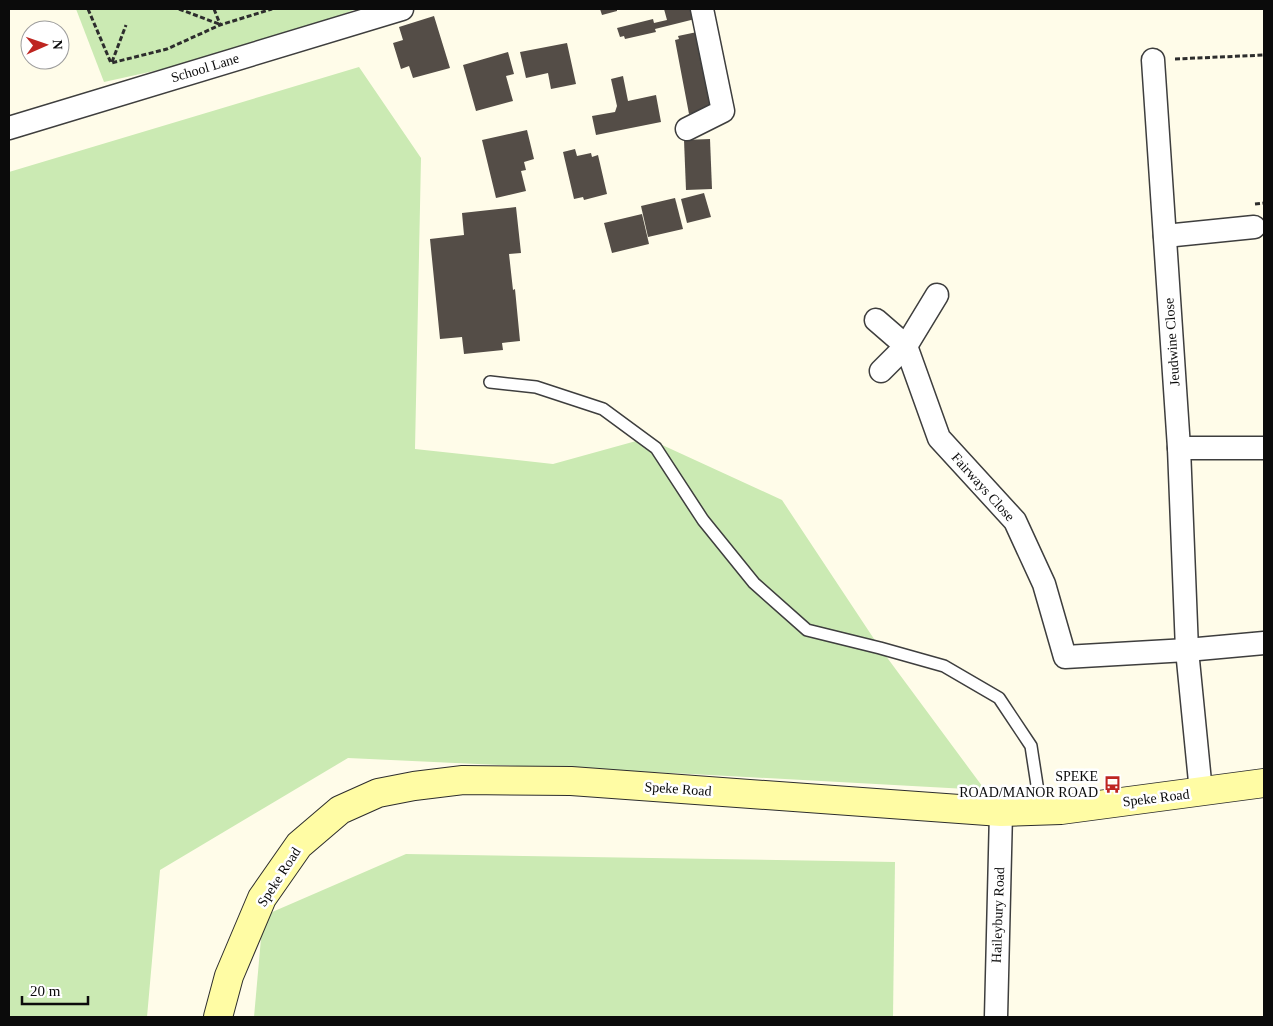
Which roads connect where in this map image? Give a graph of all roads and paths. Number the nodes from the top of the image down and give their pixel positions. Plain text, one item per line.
1 (88, 9) edge
2 (178, 9) edge
3 (214, 9) edge
4 (272, 9) edge
5 (402, 9) edge
6 (702, 9) edge
7 (220, 24) junction
8 (126, 25) dead end
9 (1264, 55) edge
10 (1153, 60) joint
11 (111, 62) junction
12 (9, 128) edge
13 (687, 129) dead end
14 (1254, 227) dead end
15 (1165, 236) junction
16 (937, 295) dead end
17 (876, 320) dead end
18 (906, 346) junction
19 (881, 371) dead end
20 (490, 382) dead end
21 (1179, 448) junction
22 (1264, 448) edge
23 (1264, 643) edge
24 (1187, 650) junction
25 (1264, 782) edge
26 (1201, 792) junction
27 (1001, 812) junction
28 (1042, 812) junction
29 (218, 1017) edge
30 (996, 1017) edge

1 - 11 path
2 - 7 path
3 - 7 path
4 - 7 path
5 - 12 street, School Lane
6 - 13 street
7 - 11 path
8 - 11 path
9 - 10 path
10 - 15 street, Jeudwine Close
14 - 15 street
15 - 21 street, Jeudwine Close
16 - 18 street
17 - 18 street, Fairways Close
18 - 19 street
18 - 24 street, Fairways Close
20 - 28 lane
21 - 22 street
21 - 24 street, Jeudwine Close
23 - 24 street
24 - 26 street, Jeudwine Close
25 - 26 street, Speke Road
26 - 28 street, Speke Road
27 - 28 street, Speke Road
27 - 29 street, Speke Road
27 - 30 street, Haileybury Road

